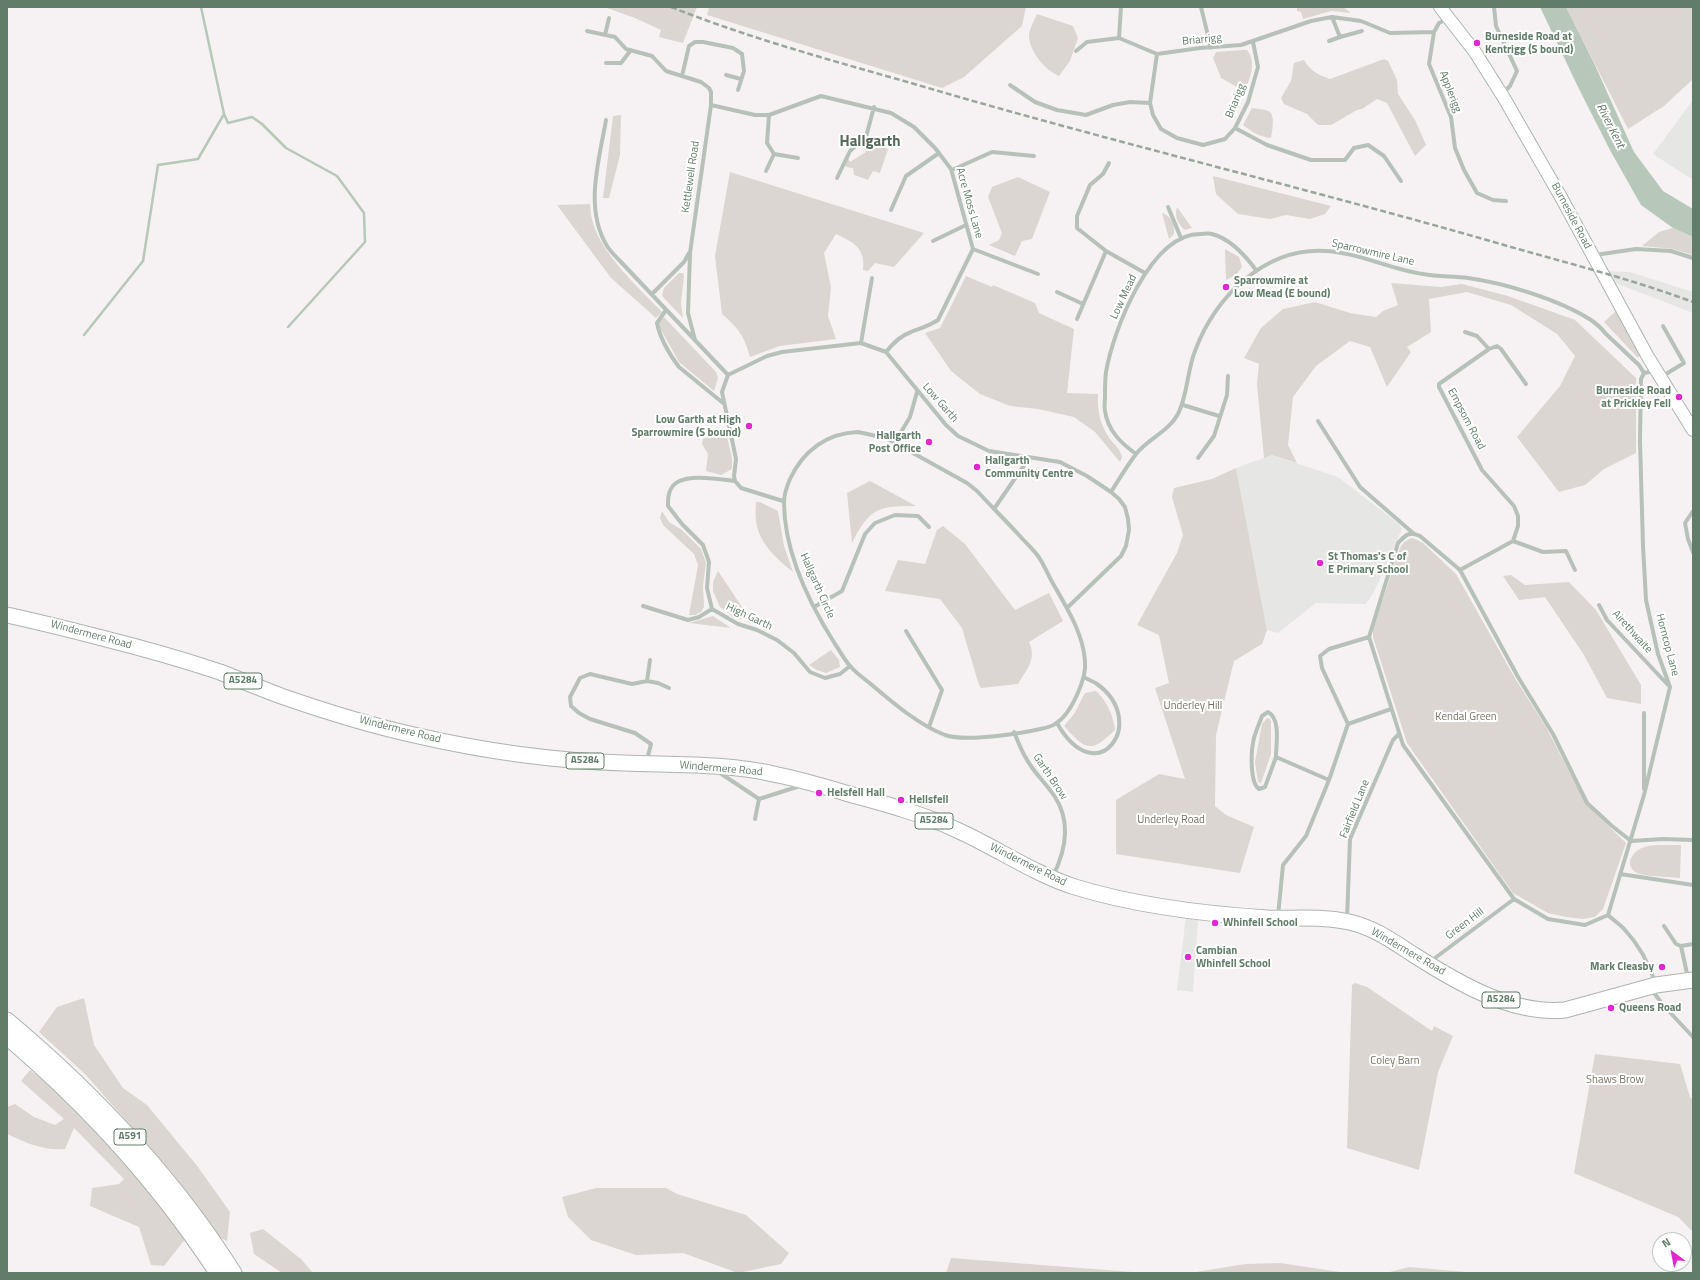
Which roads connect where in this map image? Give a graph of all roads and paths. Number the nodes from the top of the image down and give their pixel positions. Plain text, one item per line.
1 (1121, 7) edge
2 (1201, 7) edge
3 (1494, 7) edge
4 (1443, 11) edge
5 (1332, 17) junction
6 (609, 18) dead end
7 (587, 31) dead end
8 (1362, 31) dead end
9 (1434, 32) junction
10 (605, 35) junction
11 (1340, 37) junction
12 (1119, 38) junction
13 (1329, 41) dead end
14 (1253, 42) junction
15 (1211, 48) junction
16 (631, 50) junction
17 (1076, 52) dead end
18 (1157, 54) junction
19 (606, 62) dead end
20 (726, 75) dead end
21 (682, 76) junction
22 (741, 79) junction
23 (1010, 85) dead end
24 (738, 90) dead end
25 (1502, 94) junction
26 (1150, 103) junction
27 (711, 105) junction
28 (874, 108) junction
29 (769, 115) junction
30 (606, 120) dead end
31 (1235, 128) junction
32 (939, 153) junction
33 (774, 154) junction
34 (1034, 156) dead end
35 (798, 158) dead end
36 (1109, 162) dead end
37 (952, 170) junction
38 (766, 171) dead end
39 (837, 178) dead end
40 (1401, 181) dead end
41 (1506, 201) dead end
42 (1168, 207) dead end
43 (892, 210) dead end
44 (966, 225) junction
45 (1181, 238) junction
46 (932, 241) dead end
47 (973, 249) junction
48 (1106, 251) junction
49 (690, 253) junction
50 (1592, 256) junction
51 (1693, 258) edge
52 (1256, 270) junction
53 (1145, 273) junction
54 (1038, 274) dead end
55 (872, 278) dead end
56 (1057, 292) dead end
57 (652, 294) junction
58 (1083, 304) junction
59 (666, 310) junction
60 (1077, 319) dead end
61 (1663, 326) dead end
62 (1465, 332) dead end
63 (695, 340) junction
64 (861, 342) junction
65 (1489, 349) junction
66 (886, 352) junction
67 (1643, 361) junction
68 (1644, 374) junction
69 (1659, 374) junction
70 (728, 375) junction
71 (1228, 376) dead end
72 (1526, 384) dead end
73 (917, 392) junction
74 (723, 403) junction
75 (1183, 405) junction
76 (1219, 416) junction
77 (1318, 421) dead end
78 (1693, 430) edge
79 (895, 442) junction
80 (1136, 454) junction
81 (1029, 458) junction
82 (1198, 458) dead end
83 (735, 481) junction
84 (1111, 492) junction
85 (783, 500) junction
86 (994, 509) junction
87 (1693, 511) edge
88 (929, 527) dead end
89 (1412, 533) junction
90 (1513, 541) junction
91 (1693, 552) edge
92 (1460, 570) junction
93 (1575, 570) dead end
94 (644, 606) dead end
95 (1599, 606) dead end
96 (814, 607) junction
97 (1067, 608) junction
98 (712, 609) junction
99 (7, 615) edge
100 (906, 631) dead end
101 (1369, 637) junction
102 (650, 660) dead end
103 (850, 666) junction
104 (1084, 677) junction
105 (647, 681) junction
106 (1670, 686) junction
107 (669, 688) dead end
108 (1391, 709) junction
109 (1644, 713) dead end
110 (1057, 723) junction
111 (1348, 724) junction
112 (929, 727) junction
113 (1014, 732) junction
114 (1399, 734) junction
115 (1276, 757) junction
116 (650, 764) junction
117 (709, 766) junction
118 (1329, 780) junction
119 (808, 783) junction
120 (1644, 795) junction
121 (760, 799) junction
122 (755, 819) dead end
123 (1693, 840) edge
124 (1631, 841) junction
125 (1620, 874) junction
126 (1052, 878) junction
127 (1693, 885) edge
128 (1514, 899) junction
129 (1608, 915) junction
130 (1278, 918) junction
131 (1346, 921) junction
132 (1664, 926) dead end
133 (1693, 944) edge
134 (1681, 946) junction
135 (1427, 963) junction
136 (1691, 981) edge
137 (1653, 986) junction
138 (7, 1020) edge
139 (7, 1037) edge
140 (1693, 1037) edge
141 (217, 1273) edge
142 (234, 1273) edge

1 - 12 street
2 - 15 street
3 - 25 street
4 - 9 street
4 - 25 street, Burneside Road
5 - 9 street, Briarrigg
5 - 11 street
5 - 14 street, Briarrigg
6 - 10 street
7 - 10 street
8 - 11 street
9 - 41 street, Applerigg
10 - 16 street
11 - 13 street
12 - 17 street
12 - 18 street
14 - 15 street, Briarrigg
14 - 31 street, Briarigg
15 - 18 street, Briarrigg
16 - 19 street
16 - 21 street
18 - 26 street, Briarigg
20 - 22 street
21 - 22 street
21 - 27 street, Kettlewell Road
22 - 24 street
23 - 26 street
25 - 50 street, Burneside Road
26 - 31 street, Briarigg
27 - 29 street, Acre Moss Lane
27 - 49 street, Kettlewell Road
28 - 29 street, Acre Moss Lane
28 - 32 street, Acre Moss Lane
28 - 39 street
29 - 33 street
30 - 57 street
31 - 40 street
32 - 37 street, Acre Moss Lane
32 - 43 street
33 - 35 street
33 - 38 street
34 - 37 street
36 - 48 street
37 - 44 street, Acre Moss Lane
42 - 45 street
44 - 46 street
44 - 47 street, Acre Moss Lane
45 - 52 street, Low Mead
45 - 53 street, Low Mead
47 - 54 street
47 - 66 street, Acre Moss Lane
48 - 53 street
48 - 58 street
49 - 57 street
49 - 63 street, Kettlewell Road
50 - 51 street
50 - 67 street, Burneside Road
52 - 67 street, Sparrowmire Lane
52 - 75 street, Sparrowmire Lane
53 - 80 street, Low Mead
55 - 64 street
56 - 58 street
57 - 59 street
58 - 60 street
59 - 63 street
59 - 74 street
61 - 69 street
62 - 65 street
63 - 70 street
64 - 66 street, Low Garth
64 - 70 street, Low Garth
65 - 72 street
65 - 90 street, Empsom Road
66 - 73 street, Low Garth
67 - 68 street, Sparrowmire Lane
67 - 69 street, Burneside Road
68 - 69 street
68 - 106 street, Horncop Lane
69 - 78 street, Burneside Road
70 - 74 street
71 - 76 street
73 - 79 street
73 - 81 street, Low Garth
74 - 83 street
75 - 76 street
75 - 80 street, Sparrowmire Lane
76 - 82 street
77 - 89 street
79 - 85 street, Hallgarth Circle
79 - 86 street, Hallgarth Circle
80 - 84 street, Sparrowmire Lane
81 - 84 street, Low Garth
81 - 86 street
83 - 85 street, High Garth
83 - 98 street, High Garth
84 - 97 street, Low Garth
85 - 96 street, Hallgarth Circle
86 - 97 street, Hallgarth Circle
87 - 91 street
88 - 96 street
89 - 92 street
89 - 101 street
90 - 92 street
90 - 93 street
92 - 124 street
94 - 98 street
95 - 106 street, Airethwaite
96 - 103 street, Hallgarth Circle
97 - 104 street, Hallgarth Circle
98 - 103 street, High Garth
99 - 116 highway, Windermere Road / A5284
100 - 112 street
101 - 108 street
101 - 111 street
102 - 105 street
103 - 112 street, Hallgarth Circle
104 - 110 street, Hallgarth Circle
104 - 110 street
105 - 107 street
105 - 116 street
106 - 120 street, Horncop Lane
108 - 111 street
108 - 114 street
109 - 120 street
110 - 113 street, Hallgarth Circle
111 - 118 street
112 - 113 street, Hallgarth Circle
113 - 126 street, Garth Brow
114 - 128 street
114 - 131 street, Fairfield Lane
115 - 115 street
115 - 118 street
116 - 117 highway, Windermere Road / A5284
117 - 119 highway, Windermere Road / A5284
117 - 121 street
118 - 130 street
119 - 121 street
119 - 126 highway, Windermere Road / A5284
120 - 124 street, Horncop Lane
121 - 122 street
123 - 124 street
124 - 125 street, Horncop Lane
125 - 127 street
125 - 129 street, Horncop Lane
126 - 130 highway, Windermere Road / A5284
128 - 129 street
128 - 135 street, Green Hill
129 - 137 street
130 - 131 highway, Windermere Road / A5284
131 - 135 highway, Windermere Road / A5284
132 - 134 street
133 - 134 street
134 - 136 street
135 - 137 highway, Windermere Road / A5284
136 - 137 highway, Windermere Road / A5284
137 - 140 street
138 - 142 highway, A591
139 - 141 highway, A591

